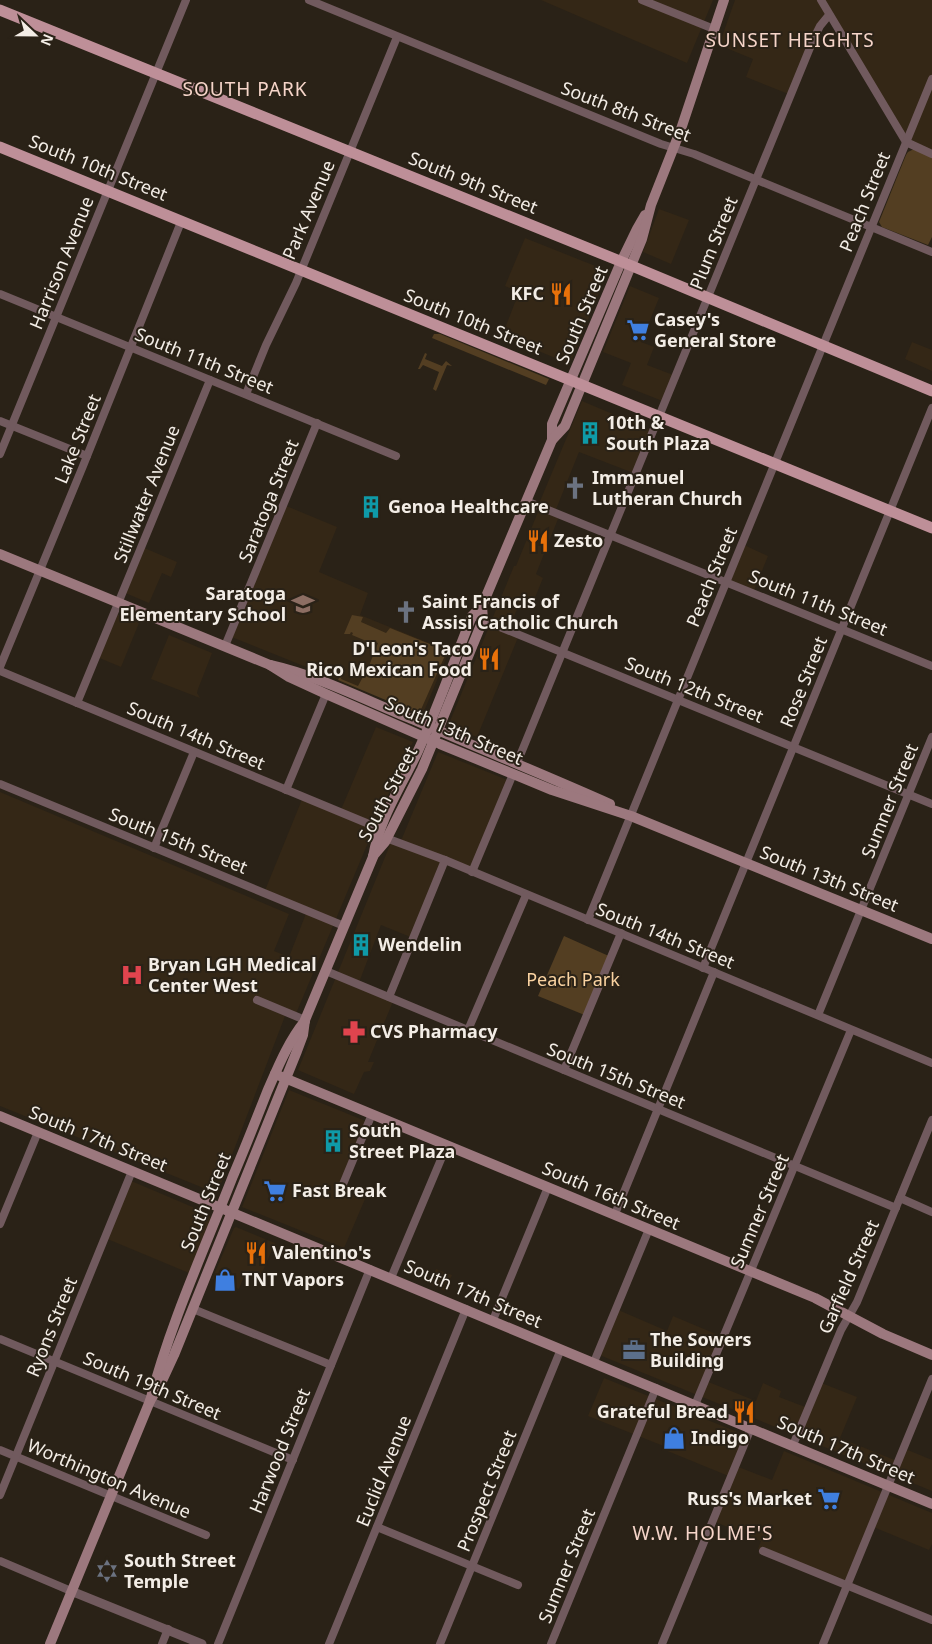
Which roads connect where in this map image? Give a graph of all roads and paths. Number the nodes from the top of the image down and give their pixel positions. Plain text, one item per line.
1 (186, 0) edge
2 (308, 0) edge
3 (642, 0) edge
4 (724, 0) edge
5 (821, 0) edge
6 (0, 10) edge
7 (829, 15) junction
8 (714, 30) junction
9 (397, 36) junction
10 (156, 72) junction
11 (932, 79) edge
12 (906, 142) junction
13 (0, 147) edge
14 (674, 149) junction
15 (350, 152) junction
16 (932, 154) edge
17 (756, 180) junction
18 (107, 191) junction
19 (181, 222) junction
20 (872, 227) junction
21 (932, 252) edge
22 (627, 264) junction
23 (300, 270) junction
24 (0, 294) edge
25 (707, 299) junction
26 (56, 317) junction
27 (823, 346) junction
28 (130, 348) junction
29 (210, 380) junction
30 (577, 383) junction
31 (932, 391) edge
32 (246, 394) junction
33 (932, 408) edge
34 (659, 416) junction
35 (0, 421) edge
36 (318, 423) junction
37 (12, 426) junction
38 (0, 454) edge
39 (87, 456) junction
40 (396, 456) dead end
41 (774, 464) junction
42 (526, 501) junction
43 (890, 511) junction
44 (932, 528) edge
45 (610, 534) junction
46 (0, 554) edge
47 (40, 570) junction
48 (726, 582) junction
49 (119, 603) junction
50 (482, 606) junction
51 (472, 616) junction
52 (483, 620) junction
53 (842, 630) junction
54 (225, 646) junction
55 (562, 653) junction
56 (270, 665) junction
57 (932, 666) edge
58 (1, 672) edge
59 (326, 694) junction
60 (678, 700) junction
61 (77, 703) junction
62 (428, 726) junction
63 (438, 731) junction
64 (424, 737) junction
65 (932, 737) edge
66 (434, 741) junction
67 (793, 747) junction
68 (194, 752) junction
69 (517, 763) junction
70 (513, 774) junction
71 (0, 784) edge
72 (286, 790) junction
73 (909, 795) junction
74 (932, 804) edge
75 (631, 816) junction
76 (384, 834) junction
77 (154, 848) junction
78 (445, 860) junction
79 (746, 863) junction
80 (472, 872) junction
81 (526, 894) junction
82 (861, 910) junction
83 (588, 920) junction
84 (344, 926) junction
85 (620, 933) junction
86 (932, 939) edge
87 (703, 968) junction
88 (326, 971) junction
89 (714, 972) junction
90 (389, 998) junction
91 (257, 1000) dead end
92 (818, 1015) junction
93 (305, 1020) junction
94 (468, 1030) junction
95 (851, 1030) junction
96 (932, 1063) edge
97 (564, 1070) junction
98 (275, 1074) junction
99 (286, 1078) junction
100 (658, 1109) junction
101 (372, 1114) junction
102 (0, 1116) edge
103 (932, 1120) edge
104 (38, 1132) junction
105 (447, 1145) junction
106 (795, 1166) junction
107 (132, 1170) junction
108 (548, 1187) junction
109 (341, 1190) dead end
110 (900, 1198) junction
111 (221, 1207) junction
112 (896, 1208) junction
113 (232, 1212) junction
114 (932, 1212) edge
115 (615, 1214) junction
116 (0, 1224) edge
117 (649, 1229) junction
118 (370, 1269) junction
119 (751, 1271) junction
120 (392, 1278) junction
121 (193, 1309) junction
122 (466, 1309) junction
123 (849, 1316) junction
124 (493, 1320) junction
125 (0, 1339) edge
126 (561, 1349) junction
127 (932, 1354) edge
128 (55, 1361) junction
129 (594, 1362) junction
130 (331, 1366) junction
131 (932, 1379) edge
132 (656, 1388) junction
133 (150, 1401) junction
134 (695, 1405) junction
135 (751, 1428) junction
136 (793, 1445) junction
137 (0, 1450) edge
138 (16, 1456) junction
139 (293, 1460) junction
140 (888, 1485) junction
141 (0, 1495) edge
142 (111, 1496) junction
143 (932, 1504) edge
144 (377, 1527) junction
145 (206, 1535) dead end
146 (763, 1551) dead end
147 (0, 1561) edge
148 (472, 1566) junction
149 (518, 1585) dead end
150 (847, 1586) junction
151 (71, 1591) junction
152 (932, 1620) edge
153 (168, 1629) junction
154 (50, 1644) edge
155 (162, 1644) edge
156 (202, 1644) edge
157 (218, 1644) edge
158 (329, 1644) edge
159 (440, 1644) edge
160 (551, 1644) edge
161 (662, 1644) edge
162 (823, 1644) edge

1 - 10 street, Harrison Avenue
2 - 9 street, South 8th Street
3 - 8 street
4 - 8 main road, South Street
5 - 7 street
6 - 10 main road, South 9th Street
7 - 12 street
7 - 17 street, Plum Street
8 - 14 main road, South Street
9 - 14 street, South 8th Street
9 - 15 street, Park Avenue
10 - 15 main road, South 9th Street
10 - 18 street, Harrison Avenue
11 - 12 street, Peach Street
12 - 16 street
12 - 20 street, Peach Street
13 - 18 main road, South 10th Street
14 - 17 street, South 8th Street
14 - 22 main road, South Street
15 - 22 main road, South 9th Street
15 - 23 street, Park Avenue
17 - 20 street, South 8th Street
17 - 25 street, Plum Street
18 - 19 main road, South 10th Street
18 - 26 street, Harrison Avenue
19 - 23 main road, South 10th Street
19 - 28 street, Lake Street
20 - 21 street, South 8th Street
20 - 27 street, Peach Street
22 - 25 main road, South 9th Street
22 - 30 main road, South Street
23 - 30 main road, South 10th Street
23 - 32 street, Park Avenue
24 - 26 street, South 11th Street
25 - 27 main road, South 9th Street
25 - 34 street, Plum Street
26 - 28 street, South 11th Street
26 - 37 street, Harrison Avenue
27 - 31 main road, South 9th Street
27 - 41 street, Peach Street
28 - 29 street, South 11th Street
28 - 39 street, Lake Street
29 - 32 street, South 11th Street
29 - 49 street, Stillwater Avenue
30 - 34 main road, South 10th Street
30 - 42 main road, South Street
32 - 36 street, South 11th Street
33 - 43 street, Rose Street
34 - 41 main road, South 10th Street
34 - 45 street, Plum Street
35 - 37 street
36 - 40 street, South 11th Street
36 - 54 street, Saratoga Street
37 - 38 street, Harrison Avenue
37 - 39 street
39 - 47 street, Lake Street
41 - 43 main road, South 10th Street
41 - 48 street, Peach Street
42 - 45 street, South 11th Street
42 - 50 main road, South Street
43 - 44 main road, South 10th Street
43 - 53 street, Rose Street
45 - 48 street, South 11th Street
45 - 55 street, Plum Street
46 - 47 main road, South 13th Street
47 - 49 main road, South 13th Street
47 - 58 street, Lake Street
48 - 53 street, South 11th Street
48 - 60 street, Peach Street
49 - 54 main road, South 13th Street
49 - 61 street, Stillwater Avenue
50 - 51 main road, South Street
50 - 52 main road, South Street
51 - 52 street, South 12th Street
51 - 62 main road, South Street
52 - 55 street, South 12th Street
52 - 63 main road, South Street
53 - 57 street, South 11th Street
53 - 67 street, Rose Street
54 - 56 main road, South 13th Street
55 - 60 street, South 12th Street
55 - 69 street, Plum Street
56 - 59 main road, South 13th Street
56 - 62 main road, South 13th Street
58 - 61 street, South 14th Street
59 - 64 main road, South 13th Street
59 - 72 street
60 - 67 street, South 12th Street
60 - 75 street, Peach Street
61 - 68 street, South 14th Street
62 - 63 main road, South 13th Street
62 - 64 main road, South Street
63 - 66 main road, South Street
63 - 69 main road, South 13th Street
64 - 66 main road, South 13th Street
64 - 76 main road, South Street
65 - 73 street, Sumner Street
66 - 70 main road, South 13th Street
66 - 76 main road, South Street
67 - 73 street, South 12th Street
67 - 79 street, Rose Street
68 - 72 street, South 14th Street
68 - 77 street
69 - 75 main road, South 13th Street
70 - 75 main road, South 13th Street
70 - 80 street
71 - 77 street, South 15th Street
72 - 76 street, South 14th Street
73 - 74 street, South 12th Street
73 - 82 street, Sumner Street
75 - 79 main road, South 13th Street
75 - 83 street, Peach Street
76 - 78 street, South 14th Street
76 - 84 main road, South Street
77 - 84 street, South 15th Street
78 - 80 street, South 14th Street
78 - 90 street
79 - 82 main road, South 13th Street
79 - 87 street, Rose Street
80 - 81 street, South 14th Street
81 - 83 street, South 14th Street
81 - 94 street
82 - 86 main road, South 13th Street
82 - 92 street, Sumner Street
83 - 85 street, South 14th Street
84 - 88 main road, South Street
85 - 87 street, South 14th Street
85 - 97 street
87 - 89 street, South 14th Street
88 - 90 street, South 15th Street
88 - 93 main road, South Street
89 - 92 street, South 14th Street
89 - 100 street
90 - 94 street, South 15th Street
91 - 93 street
92 - 95 street, South 14th Street
93 - 98 main road, South Street
93 - 99 main road, South Street
94 - 97 street, South 15th Street
95 - 96 street, South 14th Street
95 - 106 street, Sumner Street
97 - 100 street, South 15th Street
98 - 99 main road, South 16th Street
98 - 111 main road, South Street
99 - 101 main road, South 16th Street
99 - 113 main road, South Street
100 - 106 street, South 15th Street
100 - 115 street
101 - 105 main road, South 16th Street
101 - 109 street
102 - 104 main road, South 17th Street
103 - 110 street, Garfield Street
104 - 107 main road, South 17th Street
104 - 116 street
105 - 108 main road, South 16th Street
105 - 120 street
106 - 112 street, South 15th Street
106 - 119 street, Sumner Street
107 - 111 main road, South 17th Street
107 - 128 street, Ryons Street
108 - 115 main road, South 16th Street
108 - 124 street
110 - 112 street, Garfield Street
110 - 114 street
111 - 113 main road, South 17th Street
111 - 133 main road, South Street
112 - 123 street, Garfield Street
113 - 118 main road, South 17th Street
113 - 121 main road, South Street
115 - 117 main road, South 16th Street
117 - 119 main road, South 16th Street
117 - 129 street
118 - 120 main road, South 17th Street
118 - 130 street, Harwood Street
119 - 123 main road, South 16th Street
119 - 134 street, Sumner Street
120 - 122 main road, South 17th Street
121 - 130 street
121 - 133 main road, South Street
122 - 124 main road, South 17th Street
122 - 144 street, Euclid Avenue
123 - 127 main road, South 16th Street
123 - 136 street, Garfield Street
124 - 126 main road, South 17th Street
125 - 128 street, South 19th Street
126 - 129 main road, South 17th Street
126 - 148 street, Prospect Street
128 - 133 street, South 19th Street
128 - 138 street, Ryons Street
129 - 132 main road, South 17th Street
130 - 139 street, Harwood Street
131 - 140 street
132 - 134 main road, South 17th Street
132 - 160 street, Sumner Street
133 - 139 street, South 19th Street
133 - 142 main road, South Street
134 - 135 main road, South 17th Street
135 - 136 main road, South 17th Street
135 - 161 street
136 - 140 main road, South 17th Street
137 - 138 street, Worthington Avenue
138 - 141 street, Ryons Street
138 - 142 street, Worthington Avenue
139 - 157 street, Harwood Street
140 - 143 main road, South 17th Street
140 - 150 street
142 - 145 street, Worthington Avenue
142 - 151 main road, South Street
144 - 148 street
144 - 158 street, Euclid Avenue
146 - 150 street
147 - 151 street
148 - 149 street
148 - 159 street, Prospect Street
150 - 152 street
150 - 162 street
151 - 153 street
151 - 154 main road, South Street
153 - 155 street
153 - 156 street

